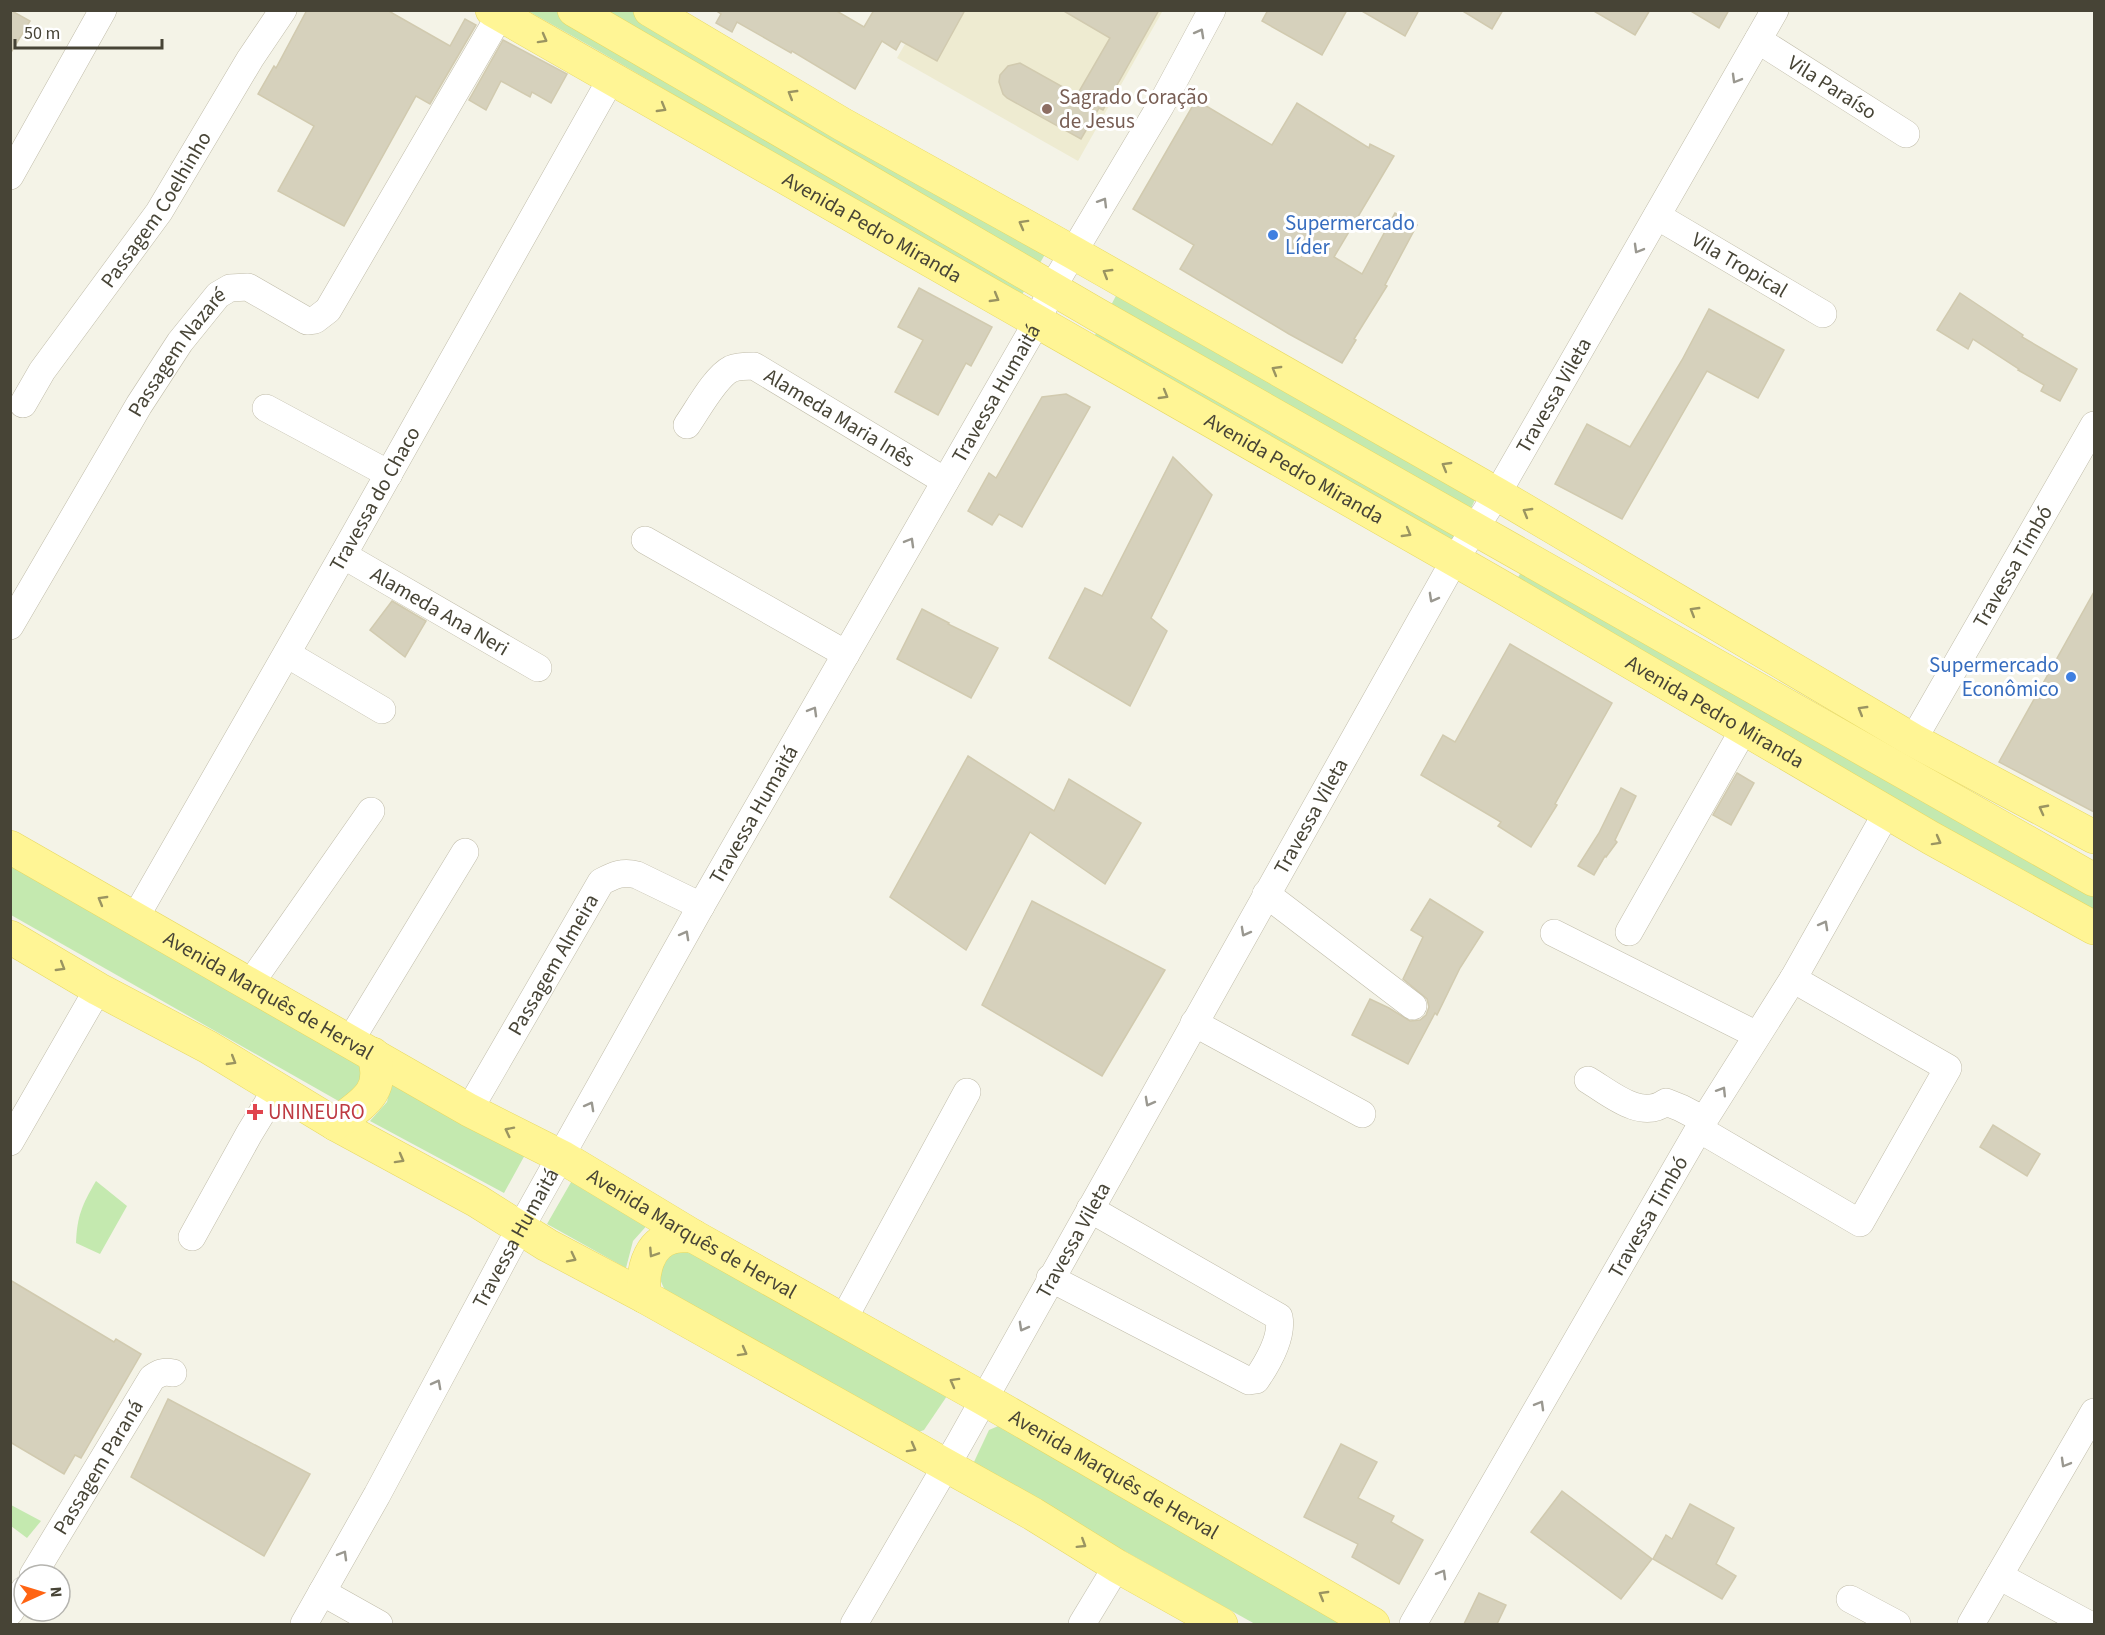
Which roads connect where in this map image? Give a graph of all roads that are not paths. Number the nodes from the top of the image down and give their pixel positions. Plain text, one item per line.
1 (103, 10) edge
2 (283, 10) edge
3 (574, 10) edge
4 (1212, 10) edge
5 (1775, 10) edge
6 (650, 11) edge
7 (496, 13) edge
8 (1758, 40) junction
9 (611, 79) junction
10 (1906, 134) dead end
11 (10, 176) edge
12 (1657, 216) junction
13 (1074, 253) junction
14 (1052, 288) junction
15 (1823, 314) dead end
16 (1036, 322) junction
17 (23, 404) dead end
18 (266, 408) dead end
19 (687, 425) dead end
20 (2094, 425) edge
21 (388, 474) junction
22 (945, 481) junction
23 (1497, 494) junction
24 (1475, 530) junction
25 (645, 540) dead end
26 (343, 555) junction
27 (1454, 561) junction
28 (10, 626) edge
29 (287, 654) junction
30 (846, 654) junction
31 (538, 668) dead end
32 (382, 710) dead end
33 (1744, 729) junction
34 (1912, 740) junction
35 (371, 811) dead end
36 (1887, 812) junction
37 (2094, 837) edge
38 (10, 848) edge
39 (465, 852) dead end
40 (2094, 880) edge
41 (1266, 894) junction
42 (701, 906) junction
43 (135, 918) junction
44 (2094, 928) edge
45 (1629, 932) dead end
46 (1554, 933) dead end
47 (10, 938) edge
48 (1793, 979) junction
49 (250, 984) junction
50 (98, 989) junction
51 (1413, 1006) dead end
52 (1194, 1023) junction
53 (1757, 1035) junction
54 (362, 1048) junction
55 (1588, 1080) dead end
56 (277, 1088) junction
57 (967, 1092) dead end
58 (469, 1110) junction
59 (1362, 1114) dead end
60 (335, 1124) junction
61 (1702, 1124) junction
62 (10, 1142) edge
63 (562, 1157) junction
64 (1090, 1209) junction
65 (521, 1229) junction
66 (693, 1236) junction
67 (192, 1237) dead end
68 (1050, 1278) junction
69 (645, 1297) junction
70 (843, 1320) junction
71 (172, 1373) dead end
72 (984, 1399) junction
73 (2094, 1412) edge
74 (945, 1466) junction
75 (40, 1563) edge
76 (1117, 1566) junction
77 (1999, 1576) junction
78 (322, 1592) junction
79 (1850, 1599) dead end
80 (303, 1624) edge
81 (379, 1624) edge
82 (854, 1624) edge
83 (1082, 1624) edge
84 (1221, 1624) edge
85 (1373, 1624) edge
86 (1413, 1624) edge
87 (1897, 1624) edge
88 (1971, 1624) edge
89 (2088, 1624) edge

1 - 11 street
2 - 17 street, Passagem Coelhinho
3 - 14 main road, Avenida Pedro Miranda
13 -> 4 street, Travessa Humaitá
5 - 8 street, Travessa Vileta
13 -> 6 main road
7 -> 9 main road, Avenida Pedro Miranda
7 - 28 street, Passagem Nazaré
8 - 10 street, Vila Paraíso
8 -> 12 street, Travessa Vileta
9 -> 16 main road, Avenida Pedro Miranda
9 - 21 street, Travessa do Chaco
12 - 15 street, Vila Tropical
12 -> 23 street, Travessa Vileta
13 - 14 street, Travessa Humaitá
23 -> 13 main road
14 - 16 street, Travessa Humaitá
14 - 24 main road, Avenida Pedro Miranda
16 - 22 street, Travessa Humaitá
16 -> 27 main road, Avenida Pedro Miranda
18 - 21 street
19 - 22 street, Alameda Maria Inês
20 - 34 street, Travessa Timbó
21 - 26 street, Travessa do Chaco
30 -> 22 street, Travessa Humaitá
23 - 24 street, Travessa Vileta
34 -> 23 main road
24 - 27 street, Travessa Vileta
24 - 40 main road, Avenida Pedro Miranda
25 - 30 street
26 - 29 street, Travessa do Chaco
26 - 31 street, Alameda Ana Neri
27 - 33 main road, Avenida Pedro Miranda
27 -> 41 street, Travessa Vileta
29 - 32 street
29 - 43 street, Travessa do Chaco
42 -> 30 street, Travessa Humaitá
33 - 36 main road, Avenida Pedro Miranda
33 - 45 street
37 -> 34 main road
35 - 49 street
36 -> 44 main road, Avenida Pedro Miranda
48 -> 36 street, Travessa Timbó
43 -> 38 main road, Avenida Marquês de Herval
39 - 54 street
41 - 51 street
41 -> 52 street, Travessa Vileta
42 - 58 street, Passagem Almeira
63 -> 42 street, Travessa Humaitá
43 - 49 main road, Avenida Marquês de Herval
46 - 53 street
47 -> 50 main road
48 - 53 street, Travessa Timbó
48 - 61 street
49 - 54 main road, Avenida Marquês de Herval
50 -> 56 main road
50 - 62 street
52 - 59 street
52 -> 64 street, Travessa Vileta
61 -> 53 street, Travessa Timbó
54 - 58 main road, Avenida Marquês de Herval
54 - 60 main road
55 - 61 street
56 - 60 main road
56 - 67 street
57 - 70 street
63 -> 58 main road, Avenida Marquês de Herval
60 -> 65 main road
86 -> 61 street, Travessa Timbó
63 - 65 street, Travessa Humaitá
63 - 66 main road, Avenida Marquês de Herval
64 - 68 street, Travessa Vileta
64 - 68 street
65 -> 69 main road
78 -> 65 street, Travessa Humaitá
66 -> 69 main road
66 - 70 main road, Avenida Marquês de Herval
68 -> 72 street, Travessa Vileta
69 -> 74 main road
72 -> 70 main road, Avenida Marquês de Herval
71 - 75 street, Passagem Paraná
72 - 74 street, Travessa Vileta
85 -> 72 main road, Avenida Marquês de Herval
73 -> 77 street
74 -> 76 main road
74 - 82 street, Travessa Vileta
76 - 83 street
76 - 84 main road
77 - 88 street
77 - 89 street
78 - 80 street, Travessa Humaitá
78 - 81 street
79 - 87 street

